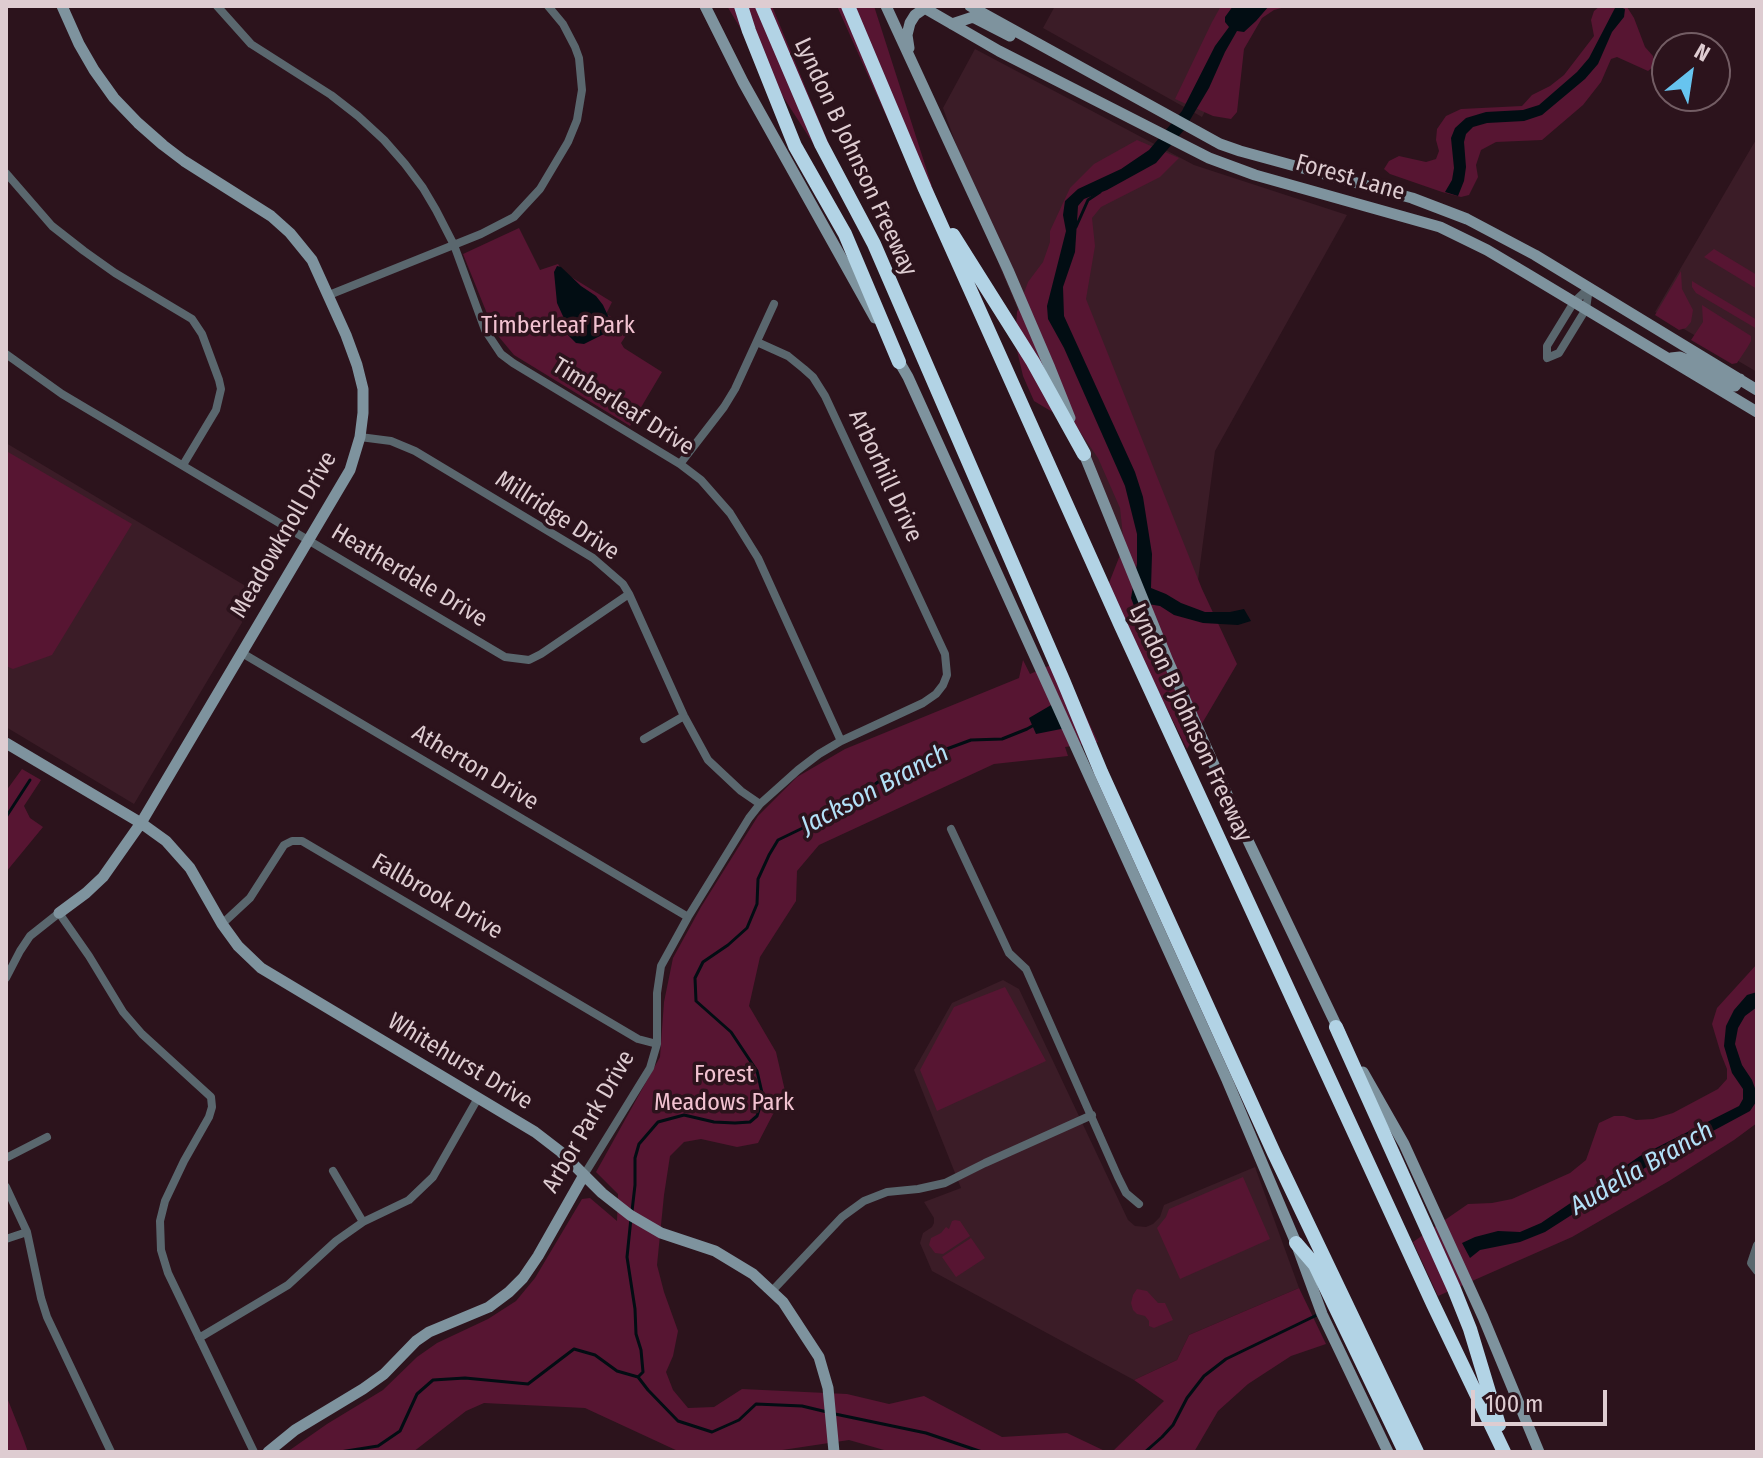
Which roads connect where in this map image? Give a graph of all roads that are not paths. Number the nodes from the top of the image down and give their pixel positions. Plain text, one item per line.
1 (62, 6) edge
2 (217, 6) edge
3 (548, 6) edge
4 (705, 6) edge
5 (741, 6) edge
6 (762, 6) edge
7 (848, 6) edge
8 (970, 6) edge
9 (923, 7) edge
10 (886, 9) edge
11 (952, 24) junction
12 (1020, 34) junction
13 (912, 64) junction
14 (6, 173) edge
15 (1364, 184) junction
16 (925, 189) junction
17 (1359, 203) junction
18 (454, 245) junction
19 (1589, 288) junction
20 (329, 295) junction
21 (1574, 302) junction
22 (774, 304) dead end
23 (1586, 309) junction
24 (757, 342) junction
25 (6, 354) edge
26 (1668, 358) junction
27 (899, 362) junction
28 (1740, 379) junction
29 (1757, 390) edge
30 (1757, 412) edge
31 (360, 437) junction
32 (1084, 454) junction
33 (680, 464) junction
34 (183, 465) junction
35 (308, 540) junction
36 (629, 594) junction
37 (242, 653) junction
38 (945, 654) joint
39 (684, 716) junction
40 (644, 739) dead end
41 (841, 741) junction
42 (6, 743) edge
43 (760, 804) junction
44 (141, 823) junction
45 (951, 829) dead end
46 (59, 913) junction
47 (688, 917) junction
48 (222, 924) junction
49 (6, 978) edge
50 (1336, 1027) junction
51 (657, 1044) junction
52 (478, 1098) junction
53 (1092, 1115) junction
54 (47, 1137) dead end
55 (6, 1158) edge
56 (333, 1171) dead end
57 (584, 1175) junction
58 (6, 1187) edge
59 (1139, 1204) dead end
60 (363, 1222) junction
61 (27, 1232) junction
62 (6, 1239) edge
63 (1296, 1243) junction
64 (1757, 1245) edge
65 (1757, 1271) edge
66 (772, 1291) junction
67 (199, 1338) junction
68 (111, 1452) edge
69 (254, 1452) edge
70 (268, 1452) edge
71 (834, 1452) edge
72 (1388, 1452) edge
73 (1405, 1452) edge
74 (1417, 1452) edge
75 (1506, 1452) edge
76 (1539, 1452) edge

1 - 20 main road, Meadowknoll Drive
2 - 18 street, Timberleaf Drive
3 - 18 street
4 - 27 main road
5 - 27 highway
6 - 74 highway, Lyndon B Johnson Freeway
7 - 16 highway, Lyndon B Johnson Freeway
8 - 12 main road, Forest Lane
9 - 11 main road, Forest Lane
9 - 13 main road
10 - 13 main road
11 - 12 main road
11 - 17 main road, Forest Lane
12 - 15 main road, Forest Lane
13 - 32 main road
14 - 34 street
15 - 17 main road
15 - 19 main road, Forest Lane
16 - 32 highway
16 - 75 highway, Lyndon B Johnson Freeway
17 - 21 main road, Forest Lane
18 - 20 street
18 - 33 street, Timberleaf Drive
19 - 21 street
19 - 23 street
19 - 28 main road, Forest Lane
20 - 31 main road, Meadowknoll Drive
21 - 23 main road, Forest Lane
21 - 23 street
22 - 24 street
23 - 26 main road, Forest Lane
24 - 33 street
24 - 38 street, Arborhill Drive
25 - 34 street, Heatherdale Drive
26 - 28 main road
26 - 30 main road, Forest Lane
27 - 63 main road
28 - 29 main road, Forest Lane
31 - 35 main road, Meadowknoll Drive
31 - 36 street, Millridge Drive
32 - 50 main road
33 - 41 street, Timberleaf Drive
34 - 35 street, Heatherdale Drive
35 - 36 street, Heatherdale Drive
35 - 37 main road, Meadowknoll Drive
36 - 39 street, Millridge Drive
37 - 44 main road, Meadowknoll Drive
37 - 47 street, Atherton Drive
38 - 41 street, Arbor Park Drive
39 - 40 street
39 - 43 street, Millridge Drive
41 - 43 street, Arbor Park Drive
42 - 44 main road, Whitehurst Drive
43 - 47 street, Arbor Park Drive
44 - 46 main road, Meadowknoll Drive
44 - 48 main road, Whitehurst Drive
45 - 53 street
46 - 49 street, Meadowknoll Drive
46 - 67 street
47 - 51 street, Arbor Park Drive
48 - 51 street, Fallbrook Drive
48 - 52 main road, Whitehurst Drive
50 - 75 highway
50 - 76 main road
51 - 57 street, Arbor Park Drive
52 - 57 main road, Whitehurst Drive
52 - 60 street
53 - 59 street
53 - 66 street
54 - 55 street
56 - 60 street
57 - 66 main road, Whitehurst Drive
57 - 70 main road, Arbor Park Drive
58 - 61 street
60 - 67 street
61 - 62 street
61 - 68 street
63 - 72 main road
63 - 73 highway
64 - 65 street
66 - 71 main road, Whitehurst Drive
67 - 69 street

